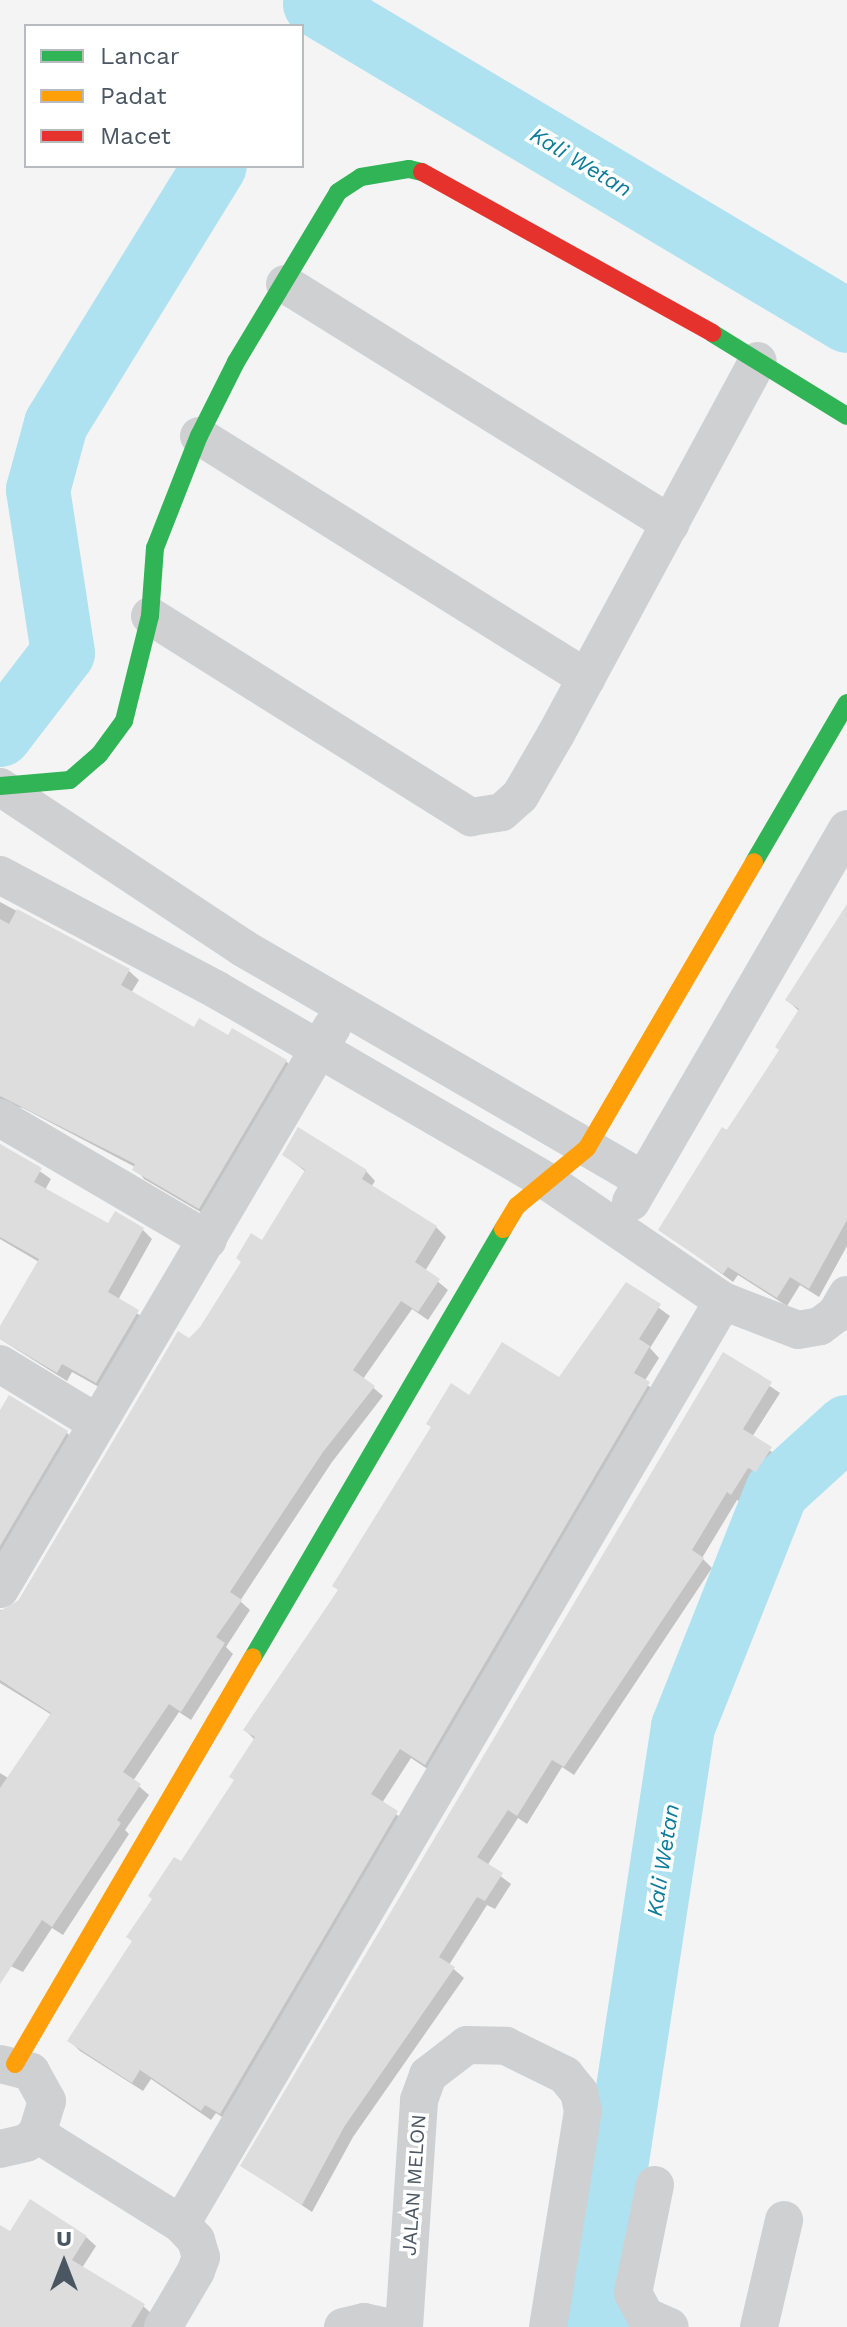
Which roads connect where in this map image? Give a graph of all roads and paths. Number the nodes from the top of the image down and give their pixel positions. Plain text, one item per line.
1 (285, 284) junction
2 (758, 361) junction
3 (847, 416) edge
4 (199, 436) junction
5 (670, 524) junction
6 (150, 616) junction
7 (587, 678) junction
8 (847, 703) edge
9 (0, 786) edge
10 (847, 829) edge
11 (0, 875) edge
12 (343, 1007) junction
13 (319, 1049) junction
14 (0, 1118) edge
15 (587, 1148) junction
16 (643, 1180) junction
17 (550, 1183) junction
18 (618, 1225) junction
19 (208, 1240) junction
20 (847, 1295) edge
21 (723, 1301) junction
22 (0, 1364) edge
23 (97, 1423) junction
24 (1, 1585) edge
25 (8, 2064) edge
26 (37, 2134) junction
27 (0, 2149) edge
28 (655, 2185) dead end
29 (784, 2220) dead end
30 (181, 2224) junction
31 (163, 2327) edge
32 (343, 2327) edge
33 (387, 2327) edge
34 (404, 2327) edge
35 (548, 2327) edge
36 (670, 2327) edge
37 (759, 2327) edge

1 - 2 street
1 - 4 street
1 - 5 street
2 - 3 street
2 - 5 street
4 - 6 street
4 - 7 street
5 - 7 street
6 - 7 street
6 - 9 street
8 - 15 street
9 - 12 street
10 - 16 street
11 - 13 street
12 - 13 street
12 - 15 street
13 - 17 street
13 - 19 street
14 - 19 street
15 - 16 street
15 - 17 street
16 - 18 street
17 - 18 street
17 - 25 street
18 - 21 street
19 - 23 street
20 - 21 street
21 - 30 street
22 - 23 street
23 - 24 street
25 - 26 street
26 - 27 street
26 - 30 street
28 - 36 street
29 - 37 street
30 - 31 street
32 - 33 street
34 - 35 street, JALAN MELON

